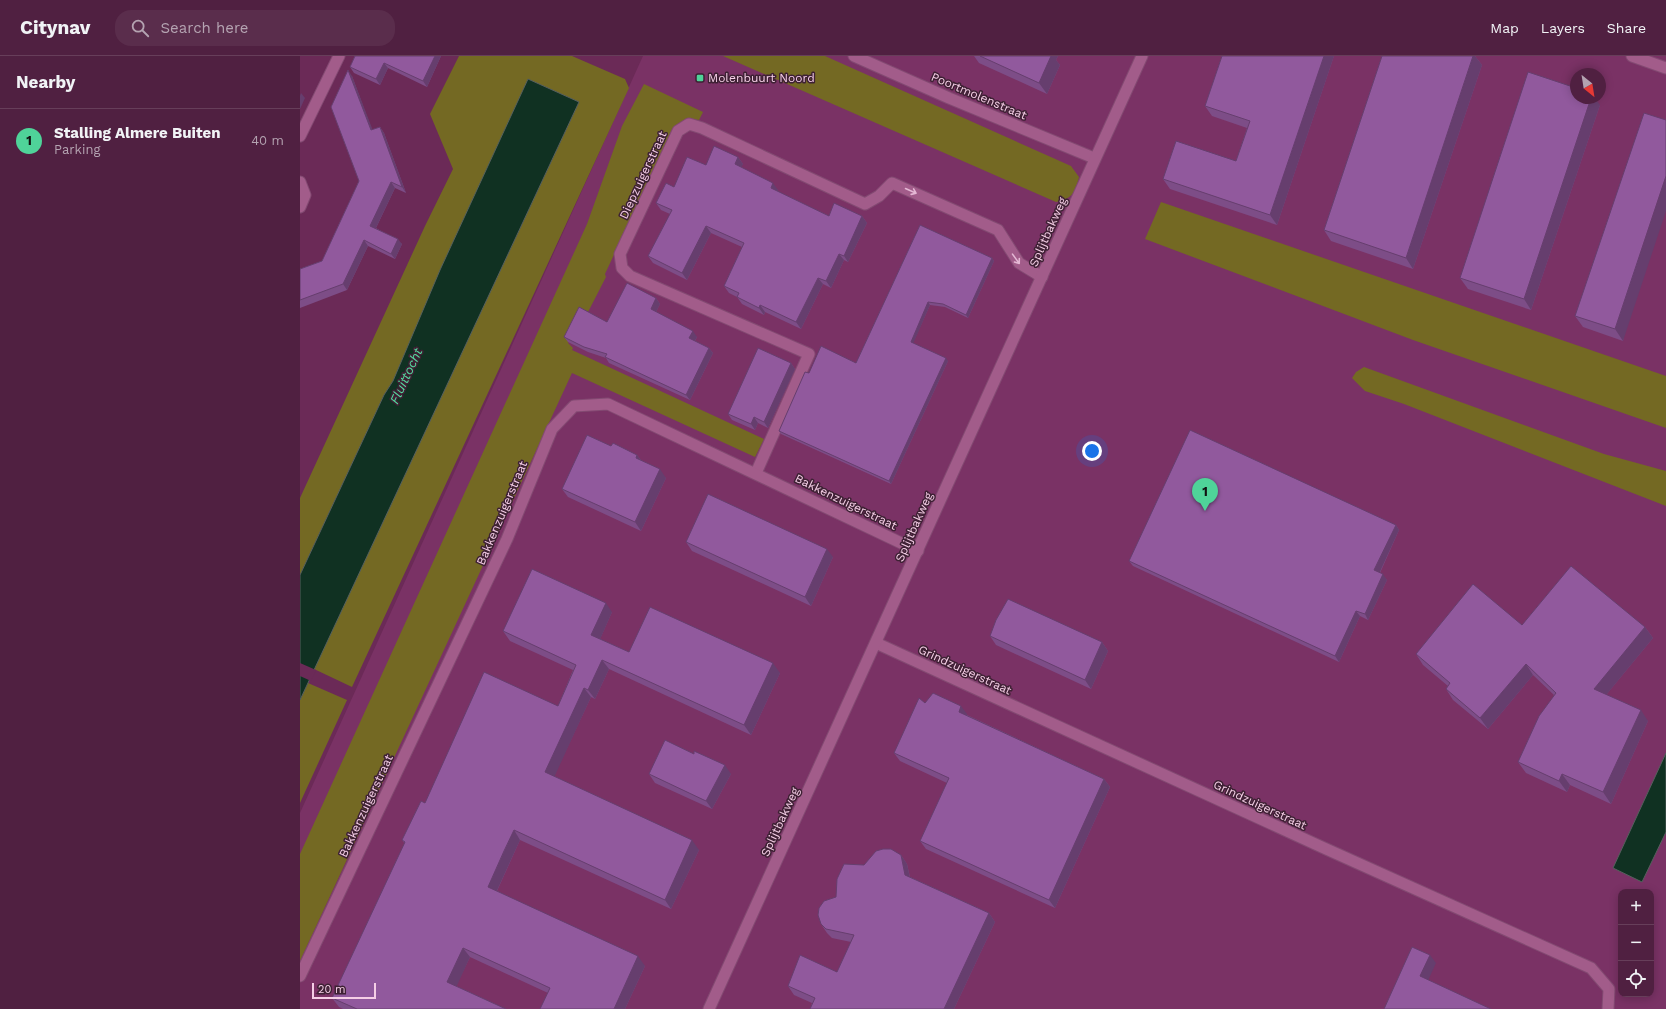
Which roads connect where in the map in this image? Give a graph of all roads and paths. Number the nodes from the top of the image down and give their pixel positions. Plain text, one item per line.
1 (339, 56) edge
2 (854, 56) edge
3 (1142, 56) edge
4 (1632, 56) edge
5 (1666, 68) edge
6 (300, 136) edge
7 (1094, 158) junction
8 (300, 182) edge
9 (300, 207) edge
10 (1042, 277) junction
11 (756, 473) junction
12 (918, 551) junction
13 (876, 643) junction
14 (300, 976) edge
15 (709, 1009) edge
16 (1608, 1009) edge

1 - 6 street
2 - 7 street, Poortmolenstraat
3 - 7 street, Splijtbakweg
4 - 5 street
7 - 10 street, Splijtbakweg
8 - 9 street
11 -> 10 street, Diepzuigerstraat
10 - 12 street, Splijtbakweg
11 - 12 street, Bakkenzuigerstraat
11 - 14 street, Bakkenzuigerstraat
12 - 13 street, Splijtbakweg
13 - 15 street, Splijtbakweg
13 - 16 street, Grindzuigerstraat

